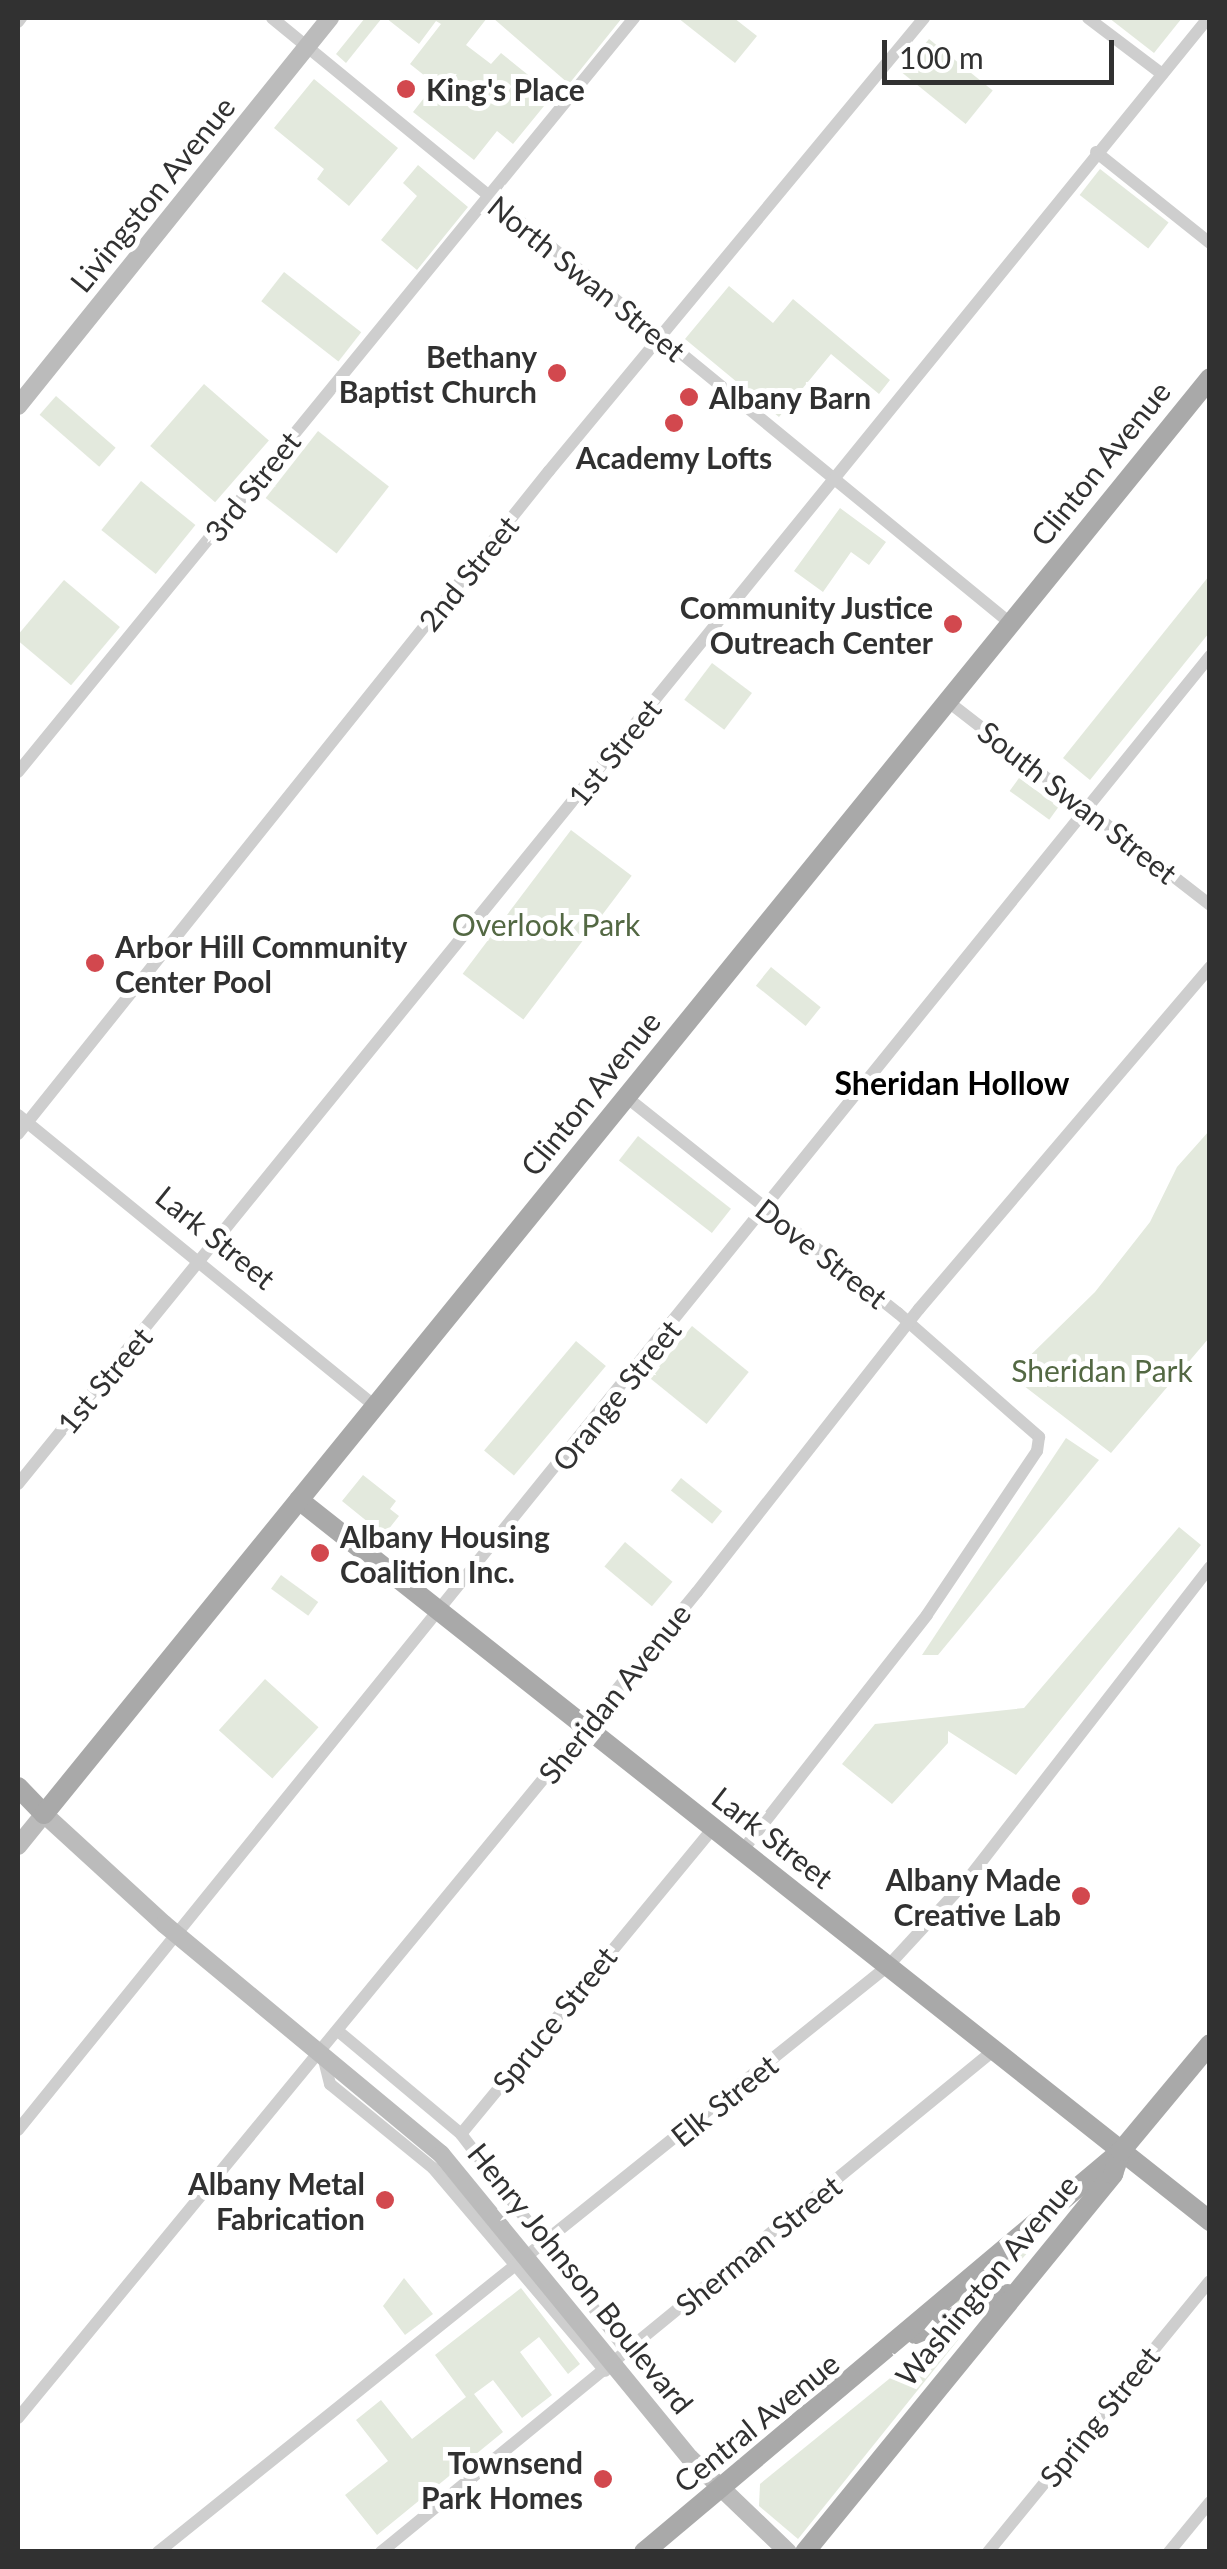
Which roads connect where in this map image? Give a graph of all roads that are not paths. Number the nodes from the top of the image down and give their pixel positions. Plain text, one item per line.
1 (272, 18) edge
2 (330, 18) edge
3 (634, 18) edge
4 (924, 18) edge
5 (1088, 18) edge
6 (1208, 18) edge
7 (305, 48) junction
8 (1162, 74) junction
9 (1096, 152) junction
10 (488, 200) junction
11 (1210, 243) edge
12 (661, 338) junction
13 (1210, 378) edge
14 (18, 406) edge
15 (836, 477) junction
16 (1009, 622) junction
17 (1210, 656) edge
18 (946, 700) junction
19 (18, 772) edge
20 (1088, 807) junction
21 (1210, 905) edge
22 (1210, 967) edge
23 (625, 1096) junction
24 (21, 1123) edge
25 (767, 1210) junction
26 (202, 1263) junction
27 (910, 1323) junction
28 (376, 1408) junction
29 (18, 1484) edge
30 (299, 1500) junction
31 (1210, 1567) edge
32 (439, 1612) junction
33 (585, 1728) junction
34 (18, 1787) edge
35 (44, 1814) junction
36 (713, 1828) junction
37 (18, 1846) edge
38 (742, 1851) junction
39 (175, 1933) junction
40 (888, 1966) junction
41 (338, 2031) junction
42 (1210, 2044) edge
43 (321, 2049) junction
44 (994, 2050) junction
45 (18, 2130) edge
46 (461, 2134) junction
47 (1122, 2151) junction
48 (1210, 2220) edge
49 (543, 2246) junction
50 (520, 2265) junction
51 (1210, 2280) edge
52 (1014, 2292) junction
53 (904, 2339) junction
54 (628, 2352) junction
55 (605, 2371) junction
56 (18, 2418) edge
57 (719, 2492) junction
58 (1210, 2502) edge
59 (1170, 2551) edge
60 (158, 2552) edge
61 (381, 2552) edge
62 (644, 2552) edge
63 (788, 2552) edge
64 (805, 2552) edge
65 (988, 2552) edge

1 - 7 street, North Swan Street
2 - 7 main road, Livingston Avenue
3 - 10 street, 3rd Street
4 - 12 street, 2nd Street
5 - 8 street
6 - 8 street, 1st Street
7 - 10 street, North Swan Street
7 - 14 main road, Livingston Avenue
8 - 9 street, 1st Street
9 - 11 street
9 - 15 street, 1st Street
10 - 12 street, North Swan Street
10 - 19 street, 3rd Street
12 - 15 street, North Swan Street
12 - 24 street, 2nd Street
13 - 16 main road, Clinton Avenue
15 - 16 street, North Swan Street
15 - 26 street, 1st Street
16 - 18 main road, Clinton Avenue
17 - 20 street, Orange Street
18 - 20 street, South Swan Street
18 - 23 main road, Clinton Avenue
20 - 21 street, South Swan Street
20 - 25 street, Orange Street
22 - 27 street, Sheridan Avenue
23 - 25 street, Dove Street
23 - 28 main road, Clinton Avenue
24 - 26 street, Lark Street
25 - 27 street, Dove Street
25 - 32 street, Orange Street
26 - 28 street, Lark Street
26 - 29 street, 1st Street
27 - 33 street, Sheridan Avenue
27 - 38 street, Dove Street
28 - 30 main road, Clinton Avenue
30 - 32 main road, Lark Street
30 - 35 main road, Clinton Avenue
31 - 40 street, Elk Street
32 - 33 main road, Lark Street
32 - 39 street, Orange Street
33 - 36 main road, Lark Street
33 - 41 street, Sheridan Avenue
34 - 35 main road, Henry Johnson Boulevard
35 - 37 main road, Clinton Avenue
35 - 39 main road, Henry Johnson Boulevard
36 - 38 main road, Lark Street
36 - 46 street, Spruce Street
38 - 40 main road, Lark Street
39 - 43 main road, Henry Johnson Boulevard
39 - 45 street, Orange Street
40 - 44 main road, Lark Street
40 - 49 street, Elk Street
41 - 43 street, Sheridan Avenue
41 - 46 street
42 - 47 main road, Washington Avenue
43 - 50 street, Henry Johnson Boulevard
43 - 56 street, Sheridan Avenue
43 - 57 main road, Henry Johnson Boulevard, bridge
44 - 47 main road, Lark Street
44 - 54 street, Sherman Street
46 - 49 street, Henry Johnson Boulevard
47 - 48 main road, Lark Street
47 - 52 main road, Washington Avenue
47 - 53 main road, Central Avenue
49 - 50 street, Elk Street
49 - 54 street, Henry Johnson Boulevard
50 - 55 street, Henry Johnson Boulevard
50 - 60 street, Elk Street
51 - 65 street, Spring Street
52 - 53 main road, Central Avenue
52 - 64 main road, Washington Avenue
53 - 57 main road, Central Avenue
54 - 55 street, Sherman Street
55 - 61 street, Sherman Street
57 - 62 main road, Central Avenue
57 - 63 main road, Henry Johnson Boulevard
58 - 59 street

